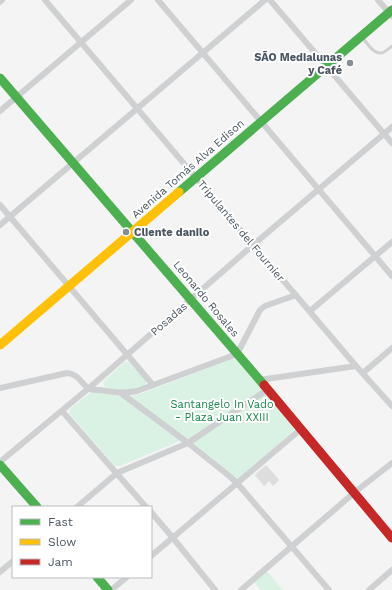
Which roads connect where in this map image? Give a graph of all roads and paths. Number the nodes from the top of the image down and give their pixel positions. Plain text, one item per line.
1 (2, 0) edge
2 (45, 0) edge
3 (131, 0) edge
4 (158, 0) edge
5 (265, 0) edge
6 (270, 0) edge
7 (378, 0) edge
8 (0, 2) edge
9 (391, 13) edge
10 (361, 36) junction
11 (81, 42) junction
12 (392, 46) edge
13 (203, 53) junction
14 (326, 66) junction
15 (0, 78) edge
16 (16, 97) junction
17 (137, 109) junction
18 (0, 111) edge
19 (262, 122) junction
20 (392, 127) edge
21 (384, 134) junction
22 (392, 143) edge
23 (73, 163) junction
24 (196, 178) junction
25 (319, 189) junction
26 (0, 204) edge
27 (10, 216) junction
28 (0, 225) edge
29 (133, 232) junction
30 (392, 242) edge
31 (253, 245) junction
32 (375, 256) junction
33 (392, 276) edge
34 (69, 286) junction
35 (296, 295) junction
36 (191, 300) junction
37 (310, 311) junction
38 (2, 340) edge
39 (392, 348) edge
40 (236, 354) junction
41 (127, 355) junction
42 (356, 366) junction
43 (363, 373) junction
44 (259, 380) junction
45 (153, 385) junction
46 (0, 388) edge
47 (89, 388) junction
48 (268, 390) junction
49 (121, 393) junction
50 (392, 406) edge
51 (62, 411) junction
52 (300, 429) junction
53 (188, 443) junction
54 (0, 462) edge
55 (392, 463) edge
56 (0, 465) edge
57 (117, 473) junction
58 (237, 483) junction
59 (355, 492) junction
60 (36, 506) edge
61 (78, 506) edge
62 (145, 506) edge
63 (152, 513) edge
64 (173, 538) junction
65 (392, 538) edge
66 (292, 547) junction
67 (152, 555) edge
68 (12, 562) edge
69 (392, 570) edge
70 (0, 572) edge
71 (98, 578) edge
72 (126, 578) edge
73 (108, 590) edge
74 (111, 590) edge
75 (215, 590) edge
76 (241, 590) edge
77 (329, 590) edge
78 (369, 590) edge

1 - 8 street
2 - 11 street, Tripulantes del Fournier
3 - 11 street
4 - 13 street
5 - 13 street
6 - 14 street
7 - 9 street
9 - 10 street, Avenida Tomás Alva Edison
10 - 12 lane
10 - 14 street, Avenida Tomás Alva Edison
11 - 16 street
11 - 17 street, Tripulantes del Fournier
13 - 17 street
13 - 19 street
14 - 19 street, Avenida Tomás Alva Edison
14 - 21 street
15 - 16 street, Leonardo Rosales
16 - 18 street
16 - 23 street, Leonardo Rosales
17 - 23 street
17 - 24 street, Tripulantes del Fournier
19 - 24 street, Avenida Tomás Alva Edison
19 - 25 street
20 - 21 street, Posadas
21 - 22 street
21 - 25 street, Posadas
23 - 27 street
23 - 29 street, Leonardo Rosales
24 - 29 street, Avenida Tomás Alva Edison
24 - 31 street, Tripulantes del Fournier
25 - 31 street, Posadas
25 - 32 street
26 - 27 street
27 - 28 street
27 - 34 street
29 - 34 street, Avenida Tomás Alva Edison
29 - 36 street, Leonardo Rosales
30 - 32 street
31 - 35 street, Tripulantes del Fournier
31 - 36 street, Posadas
32 - 33 street
32 - 37 street
34 - 38 street, Avenida Tomás Alva Edison
34 - 41 street
35 - 37 street, Tripulantes del Fournier
35 - 40 street
36 - 40 street, Leonardo Rosales
36 - 41 street, Posadas
37 - 42 street, Tripulantes del Fournier
39 - 43 street
40 - 44 street, Leonardo Rosales
40 - 45 street
41 - 45 street
41 - 47 street, Posadas
42 - 43 street, Tripulantes del Fournier
42 - 44 street
43 - 50 street, Tripulantes del Fournier
44 - 48 street, Leonardo Rosales
45 - 49 street
46 - 47 street
47 - 49 street
47 - 51 street, Posadas
48 - 52 street, Leonardo Rosales
48 - 53 street
49 - 53 street
51 - 54 street, Posadas
51 - 57 street
52 - 58 street
52 - 59 street, Leonardo Rosales
53 - 57 street
53 - 58 street
55 - 59 street
56 - 60 street
57 - 61 street
57 - 62 street
58 - 64 street
58 - 66 street
59 - 65 street, Leonardo Rosales
59 - 66 street
63 - 64 street
64 - 67 street
64 - 75 street
66 - 76 street
66 - 77 street
68 - 70 street
69 - 78 street
71 - 73 street
72 - 74 street

